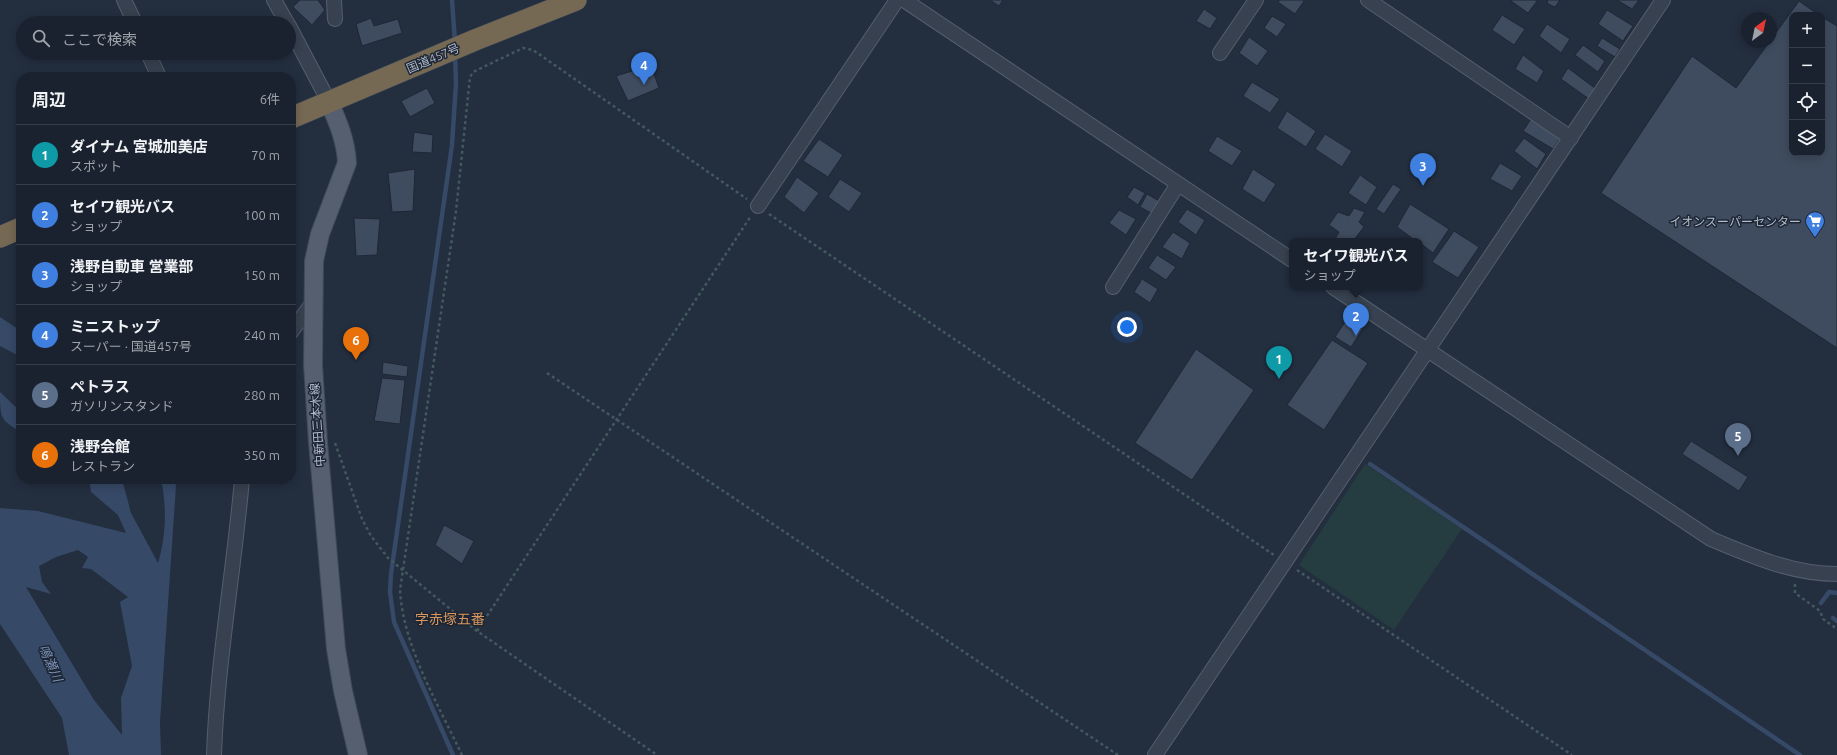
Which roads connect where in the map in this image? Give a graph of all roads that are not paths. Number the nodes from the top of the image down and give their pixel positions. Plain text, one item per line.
1 (124, 0) edge
2 (274, 0) edge
3 (334, 0) edge
4 (576, 0) edge
5 (897, 0) edge
6 (904, 0) edge
7 (1256, 0) edge
8 (1368, 0) edge
9 (1663, 0) edge
10 (132, 16) edge
11 (283, 16) edge
12 (335, 19) dead end
13 (296, 39) edge
14 (1220, 53) dead end
15 (151, 60) edge
16 (157, 72) edge
17 (329, 102) junction
18 (296, 116) edge
19 (1571, 138) junction
20 (1178, 184) junction
21 (758, 206) road end
22 (16, 230) edge
23 (0, 237) edge
24 (1289, 258) edge
25 (1113, 287) dead end
26 (1337, 290) edge
27 (315, 300) junction
28 (296, 325) edge
29 (1428, 351) junction
30 (242, 484) edge
31 (1837, 574) edge
32 (214, 755) edge
33 (358, 755) edge
34 (1155, 755) edge

1 - 10 street
2 - 11 street
3 - 12 street
4 - 17 highway, 国道457号
5 - 21 street
6 - 20 street
7 - 14 street
8 - 19 street
9 - 19 street
13 - 17 street
15 - 16 street
17 - 18 highway, 国道457号
17 - 27 main road, 中新田三本木線
19 - 29 street
20 - 24 street
20 - 25 street
22 - 23 highway
26 - 29 street
27 - 28 street
27 - 33 main road, 中新田三本木線
29 - 31 street
29 - 34 street
30 - 32 street

